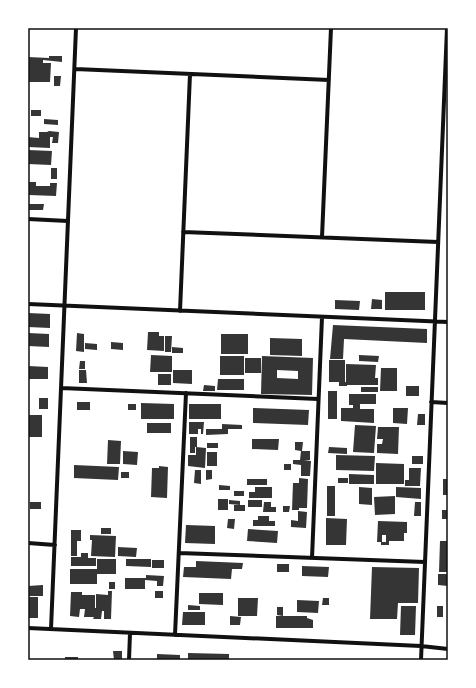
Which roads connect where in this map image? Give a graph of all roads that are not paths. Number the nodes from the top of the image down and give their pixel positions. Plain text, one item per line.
1 (76, 28) edge
2 (331, 28) edge
3 (447, 28) edge
4 (75, 69) junction
5 (190, 74) junction
6 (329, 80) junction
7 (446, 86) edge
8 (28, 219) edge
9 (68, 221) junction
10 (183, 232) junction
11 (322, 237) junction
12 (438, 242) junction
13 (28, 304) edge
14 (65, 306) junction
15 (180, 311) junction
16 (322, 317) junction
17 (435, 321) junction
18 (448, 322) edge
19 (61, 388) junction
20 (186, 394) junction
21 (318, 399) junction
22 (432, 402) junction
23 (448, 403) edge
24 (28, 543) edge
25 (55, 544) junction
26 (179, 553) junction
27 (312, 558) junction
28 (425, 562) junction
29 (28, 628) edge
30 (51, 629) junction
31 (130, 633) junction
32 (175, 635) junction
33 (421, 646) junction
34 (448, 649) edge
35 (129, 660) edge
36 (421, 660) edge

1 - 4 street
2 - 6 street
3 - 7 street
4 - 5 street
4 - 9 street
5 - 6 street
5 - 10 street
6 - 11 street
7 - 12 street
8 - 9 street
9 - 14 street
10 - 11 street
10 - 15 street
11 - 12 street
12 - 17 street
13 - 14 street
14 - 15 street
14 - 19 street
15 - 16 street
16 - 17 street
16 - 21 street
17 - 18 street
17 - 22 street
19 - 20 street
19 - 25 street
20 - 21 street
20 - 26 street
21 - 27 street
22 - 23 street
22 - 28 street
24 - 25 street
25 - 30 street
26 - 27 street
26 - 32 street
27 - 28 street
28 - 33 street
29 - 30 street
30 - 31 street
31 - 32 street
31 - 35 street
32 - 33 street
33 - 34 street
33 - 36 street

